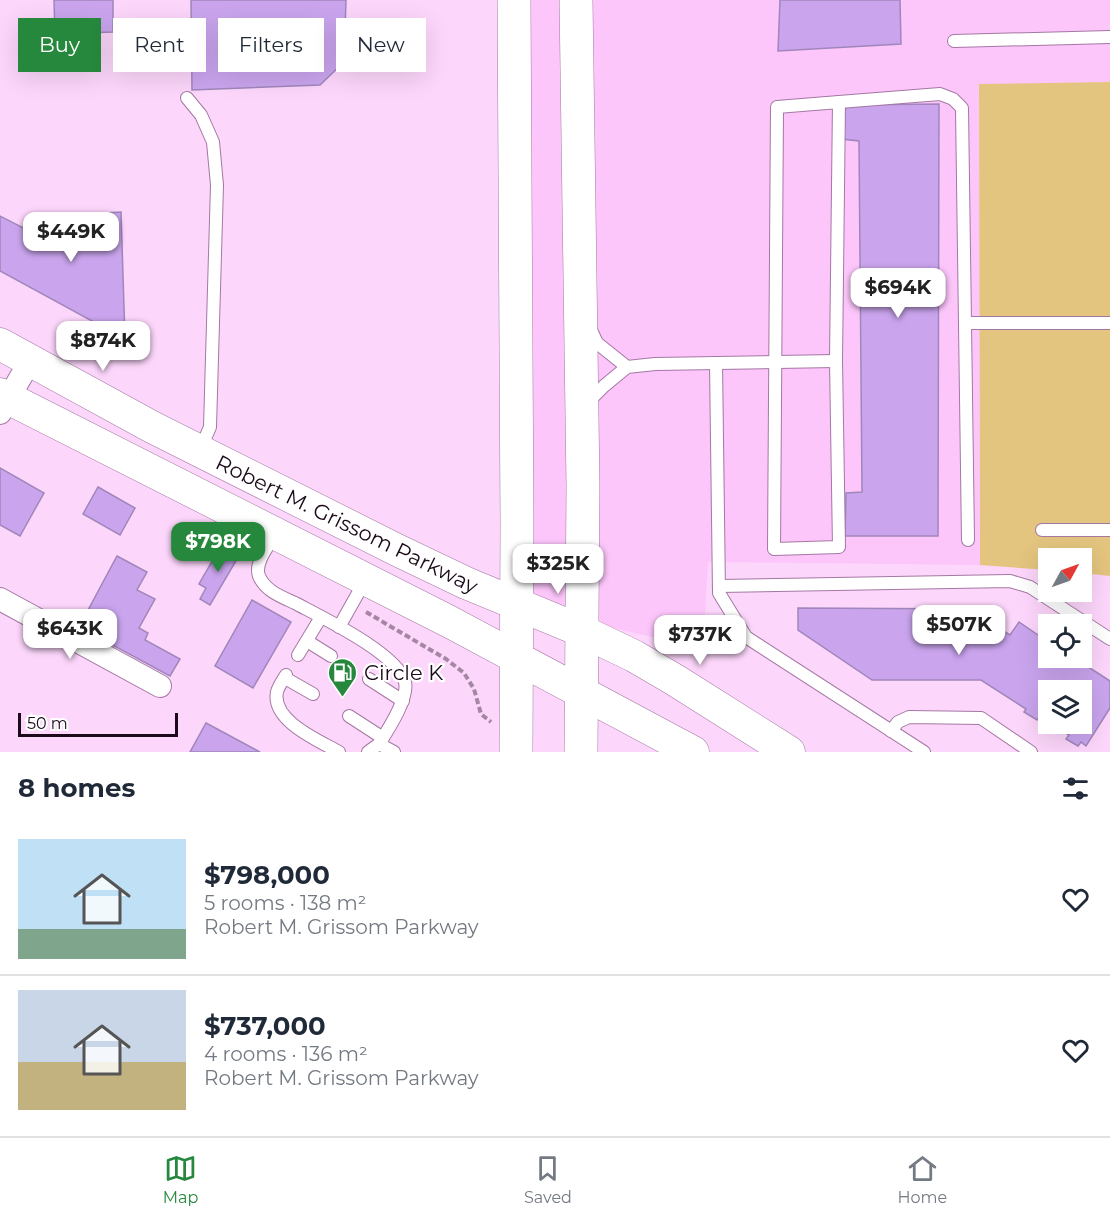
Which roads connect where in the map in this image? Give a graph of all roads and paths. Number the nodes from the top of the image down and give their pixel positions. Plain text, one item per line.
1 (514, 0) edge
2 (576, 0) edge
3 (1110, 37) edge
4 (954, 41) dead end
5 (187, 98) dead end
6 (839, 102) junction
7 (581, 309) junction
8 (1110, 323) edge
9 (965, 324) junction
10 (0, 344) edge
11 (30, 360) junction
12 (836, 361) junction
13 (775, 362) junction
14 (716, 363) junction
15 (627, 367) junction
16 (3, 402) edge
17 (582, 409) junction
18 (200, 452) junction
19 (1042, 530) dead end
20 (1110, 530) edge
21 (276, 533) junction
22 (968, 540) dead end
23 (719, 586) junction
24 (359, 591) junction
25 (0, 599) edge
26 (516, 604) junction
27 (321, 617) junction
28 (339, 627) junction
29 (582, 631) junction
30 (1110, 639) edge
31 (306, 641) junction
32 (298, 655) dead end
33 (331, 656) dead end
34 (516, 657) junction
35 (369, 679) dead end
36 (160, 686) dead end
37 (581, 692) junction
38 (313, 694) dead end
39 (403, 701) junction
40 (349, 716) dead end
41 (891, 730) junction
42 (381, 741) junction
43 (516, 746) edge
44 (339, 752) edge
45 (368, 752) edge
46 (394, 752) edge
47 (581, 752) edge
48 (693, 752) edge
49 (789, 752) edge
50 (924, 752) edge
51 (1031, 752) edge

1 - 26 main road
2 - 7 main road
3 - 4 lane
5 - 18 lane
6 - 9 lane
6 - 12 lane
6 - 13 lane
7 - 15 lane
7 - 17 main road
8 - 9 lane
9 - 22 lane
10 - 11 main road, Robert M. Grissom Parkway
11 - 16 street
11 - 18 main road, Robert M. Grissom Parkway
12 - 13 lane
12 - 13 lane
13 - 14 lane
14 - 15 lane
14 - 23 lane
15 - 17 lane
16 - 21 main road, Robert M. Grissom Parkway
17 - 29 main road
18 - 26 main road, Robert M. Grissom Parkway
19 - 20 lane
21 - 24 main road, Robert M. Grissom Parkway
21 - 27 lane
23 - 30 lane
23 - 41 lane
24 - 28 lane
24 - 34 main road, Robert M. Grissom Parkway
24 - 43 path
25 - 36 street
26 - 29 main road, Robert M. Grissom Parkway
26 - 34 main road
27 - 28 lane
27 - 31 lane
28 - 39 lane
29 - 37 main road
29 - 49 main road, Robert M. Grissom Parkway
31 - 32 lane
31 - 33 lane
34 - 37 main road, Robert M. Grissom Parkway
34 - 43 main road
35 - 39 lane
37 - 47 main road
37 - 48 main road, Robert M. Grissom Parkway
38 - 44 lane
39 - 42 lane
40 - 42 lane
41 - 50 lane
41 - 51 lane
42 - 45 lane
42 - 46 lane

